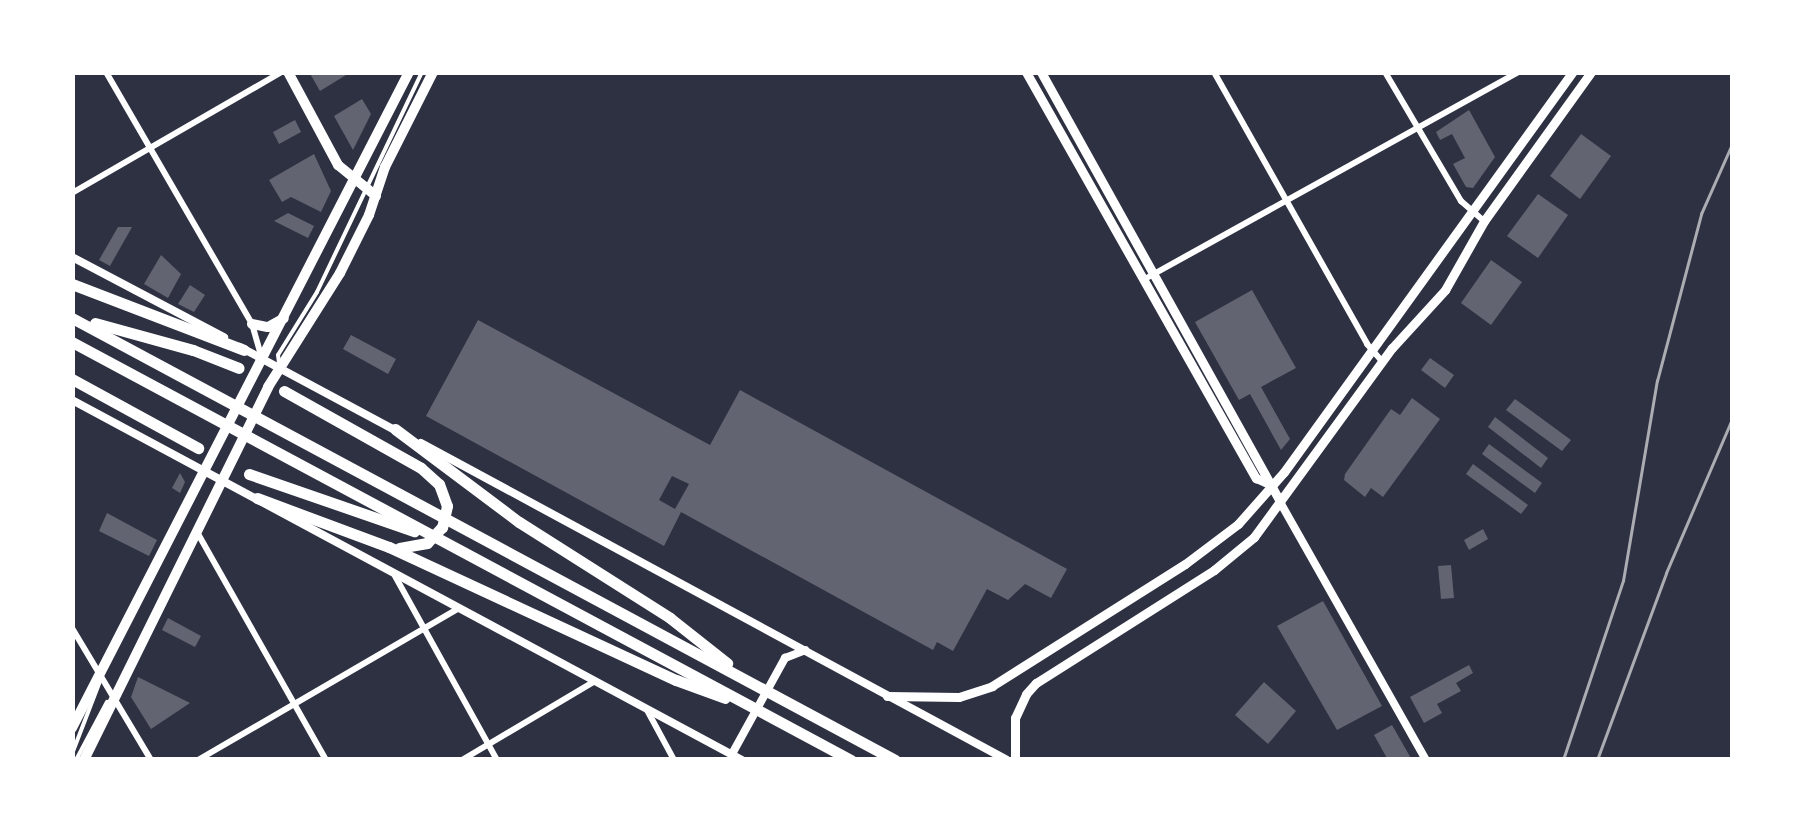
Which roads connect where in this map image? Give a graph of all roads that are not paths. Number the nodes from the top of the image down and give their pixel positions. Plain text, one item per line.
1 (106, 72) edge
2 (285, 72) edge
3 (409, 72) edge
4 (422, 72) edge
5 (433, 72) edge
6 (1026, 72) edge
7 (1214, 72) edge
8 (1385, 72) edge
9 (1518, 72) edge
10 (1591, 72) edge
11 (1570, 73) edge
12 (1046, 74) edge
13 (1417, 129) junction
14 (150, 148) junction
15 (353, 181) junction
16 (72, 193) edge
17 (370, 193) junction
18 (1287, 202) junction
19 (1470, 211) junction
20 (1484, 220) junction
21 (72, 256) edge
22 (1154, 273) junction
23 (1143, 280) junction
24 (72, 284) edge
25 (72, 292) edge
26 (90, 292) junction
27 (72, 315) edge
28 (285, 318) junction
29 (252, 324) junction
30 (75, 344) edge
31 (244, 350) junction
32 (1372, 350) junction
33 (262, 360) junction
34 (1382, 360) junction
35 (238, 368) dead end
36 (280, 370) junction
37 (72, 379) edge
38 (284, 392) dead end
39 (72, 400) edge
40 (395, 429) junction
41 (198, 448) dead end
42 (204, 470) junction
43 (249, 474) dead end
44 (222, 480) junction
45 (1269, 486) junction
46 (256, 498) junction
47 (1280, 502) junction
48 (196, 531) junction
49 (452, 545) junction
50 (390, 547) junction
51 (395, 576) junction
52 (457, 609) junction
53 (72, 628) edge
54 (424, 629) junction
55 (806, 650) junction
56 (101, 676) junction
57 (595, 681) junction
58 (750, 682) junction
59 (113, 695) junction
60 (887, 696) junction
61 (296, 703) junction
62 (646, 709) junction
63 (762, 712) junction
64 (72, 728) edge
65 (488, 744) junction
66 (74, 757) edge
67 (728, 757) edge
68 (84, 760) edge
69 (151, 760) edge
70 (198, 760) edge
71 (326, 760) edge
72 (462, 760) edge
73 (497, 760) edge
74 (674, 760) edge
75 (742, 760) edge
76 (851, 760) edge
77 (895, 760) edge
78 (1006, 760) edge
79 (1016, 760) edge
80 (1426, 760) edge

1 - 14 street
2 - 14 street
2 - 15 main road
3 - 15 main road
4 - 17 lane
5 - 17 main road
6 - 23 main road
7 - 18 street
8 - 13 street
9 - 13 street
10 - 20 main road
11 - 19 main road
12 - 22 main road
13 - 18 street
13 - 19 street
14 - 16 street
14 - 29 street
15 - 17 main road
15 - 28 main road
17 - 36 main road
18 - 22 street
18 - 32 street
19 - 20 street
19 - 32 main road
20 - 34 main road
21 - 31 street
22 - 23 street
22 - 45 main road
23 - 45 main road
24 - 26 highway
25 - 26 highway
26 - 31 highway
27 - 35 highway
27 - 58 highway
28 - 29 main road
28 - 33 main road
29 - 33 street
30 - 49 highway
31 - 33 street
32 - 34 street
32 - 45 main road
33 - 36 street
33 - 42 main road
34 - 47 main road
36 - 40 street
36 - 44 main road
37 - 41 highway
38 - 50 highway
39 - 42 street
40 - 55 street
40 - 58 highway
42 - 44 street
42 - 56 main road
43 - 49 highway
44 - 46 street
44 - 48 main road
45 - 47 main road
45 - 60 main road
46 - 50 highway
46 - 51 street
47 - 79 main road
47 - 80 street
48 - 59 main road
48 - 61 street
49 - 63 highway
50 - 63 highway
51 - 52 street
51 - 54 street
52 - 54 street
52 - 57 street
53 - 56 street
54 - 61 street
54 - 65 street
55 - 60 street
55 - 67 street
56 - 59 street
56 - 64 main road
56 - 66 lane
57 - 62 street
57 - 65 street
58 - 77 highway
59 - 66 lane
59 - 68 main road
59 - 69 street
60 - 78 street
61 - 70 street
61 - 71 street
62 - 67 street
62 - 74 street
63 - 76 highway
65 - 72 street
65 - 73 street
67 - 75 street

